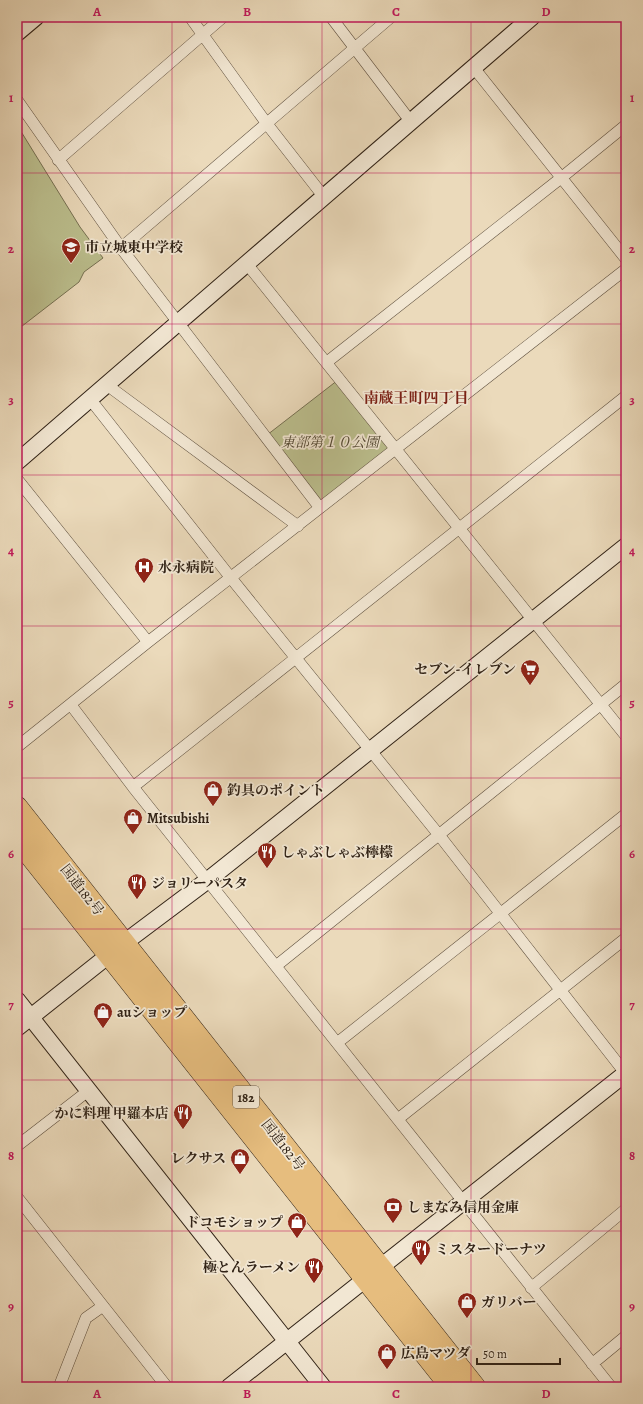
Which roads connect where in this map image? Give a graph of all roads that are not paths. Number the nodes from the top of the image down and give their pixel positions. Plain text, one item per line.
1 (36, 17) edge
2 (190, 17) edge
3 (223, 17) edge
4 (331, 17) edge
5 (391, 17) edge
6 (532, 17) edge
7 (17, 33) edge
8 (203, 34) junction
9 (354, 49) junction
10 (474, 68) junction
11 (17, 100) edge
12 (411, 122) junction
13 (267, 124) junction
14 (626, 125) edge
15 (58, 160) junction
16 (561, 178) junction
17 (324, 198) junction
18 (122, 248) junction
19 (626, 259) edge
20 (247, 264) junction
21 (626, 269) edge
22 (178, 324) junction
23 (327, 362) junction
24 (107, 385) junction
25 (626, 396) edge
26 (90, 399) junction
27 (396, 448) junction
28 (17, 462) edge
29 (17, 479) edge
30 (320, 508) junction
31 (298, 526) junction
32 (460, 527) junction
33 (626, 546) edge
34 (231, 578) junction
35 (534, 620) junction
36 (148, 642) junction
37 (296, 656) junction
38 (626, 684) edge
39 (601, 704) junction
40 (71, 705) junction
41 (626, 736) edge
42 (17, 747) edge
43 (370, 749) junction
44 (133, 787) junction
45 (17, 807) edge
46 (626, 814) edge
47 (439, 835) junction
48 (17, 839) edge
49 (208, 880) junction
50 (500, 914) junction
51 (626, 938) edge
52 (117, 949) junction
53 (276, 966) junction
54 (560, 990) junction
55 (17, 1000) edge
56 (31, 1017) junction
57 (17, 1028) edge
58 (337, 1043) junction
59 (626, 1073) edge
60 (88, 1091) junction
61 (398, 1119) junction
62 (17, 1146) edge
63 (17, 1197) edge
64 (463, 1203) junction
65 (626, 1209) edge
66 (373, 1274) junction
67 (531, 1288) junction
68 (103, 1306) junction
69 (626, 1336) edge
70 (287, 1341) junction
71 (592, 1364) junction
72 (59, 1387) edge
73 (167, 1387) edge
74 (229, 1387) edge
75 (323, 1387) edge
76 (451, 1387) edge
77 (475, 1387) edge
78 (611, 1387) edge

1 - 7 street
2 - 8 street
3 - 8 street
4 - 9 street
5 - 9 street
6 - 10 street
8 - 13 street
8 - 15 street
9 - 12 street
9 - 13 street
10 - 12 street
10 - 16 street
11 - 15 street
12 - 17 street
13 - 17 street
13 - 18 street
14 - 16 street
15 - 18 street
16 - 19 street
16 - 23 street
17 - 20 street
18 - 22 street
20 - 22 street
20 - 23 street
21 - 27 street
22 - 24 street
22 - 30 street
23 - 27 street
24 - 26 street
24 - 31 street
25 - 32 street
26 - 28 street
26 - 34 street
27 - 30 street
27 - 32 street
29 - 36 street
30 - 31 street
31 - 34 street
32 - 35 street
32 - 37 street
33 - 35 street
34 - 36 street
34 - 37 street
35 - 39 street
35 - 43 street
36 - 40 street
37 - 43 street
37 - 44 street
38 - 39 street
39 - 41 street
39 - 47 street
40 - 42 street
40 - 44 street
43 - 47 street
43 - 49 street
44 - 49 street
45 - 52 highway, 国道182号 / 182
46 - 50 street
47 - 50 street
47 - 53 street
48 - 52 highway, 国道182号 / 182
49 - 52 street
49 - 53 street
50 - 54 street
50 - 58 street
51 - 54 street
52 - 56 street
52 - 66 highway, 国道182号 / 182
53 - 58 street
54 - 59 street
54 - 61 street
55 - 56 street
56 - 57 street
56 - 60 street
58 - 61 street
59 - 64 street
60 - 62 street
60 - 70 street
61 - 64 street
63 - 68 street
64 - 66 street
64 - 67 street
65 - 67 street
66 - 70 street
66 - 76 highway, 国道182号 / 182
66 - 77 highway, 国道182号 / 182
67 - 71 street
68 - 72 street
68 - 73 street
69 - 71 street
70 - 74 street
70 - 75 street
71 - 78 street

